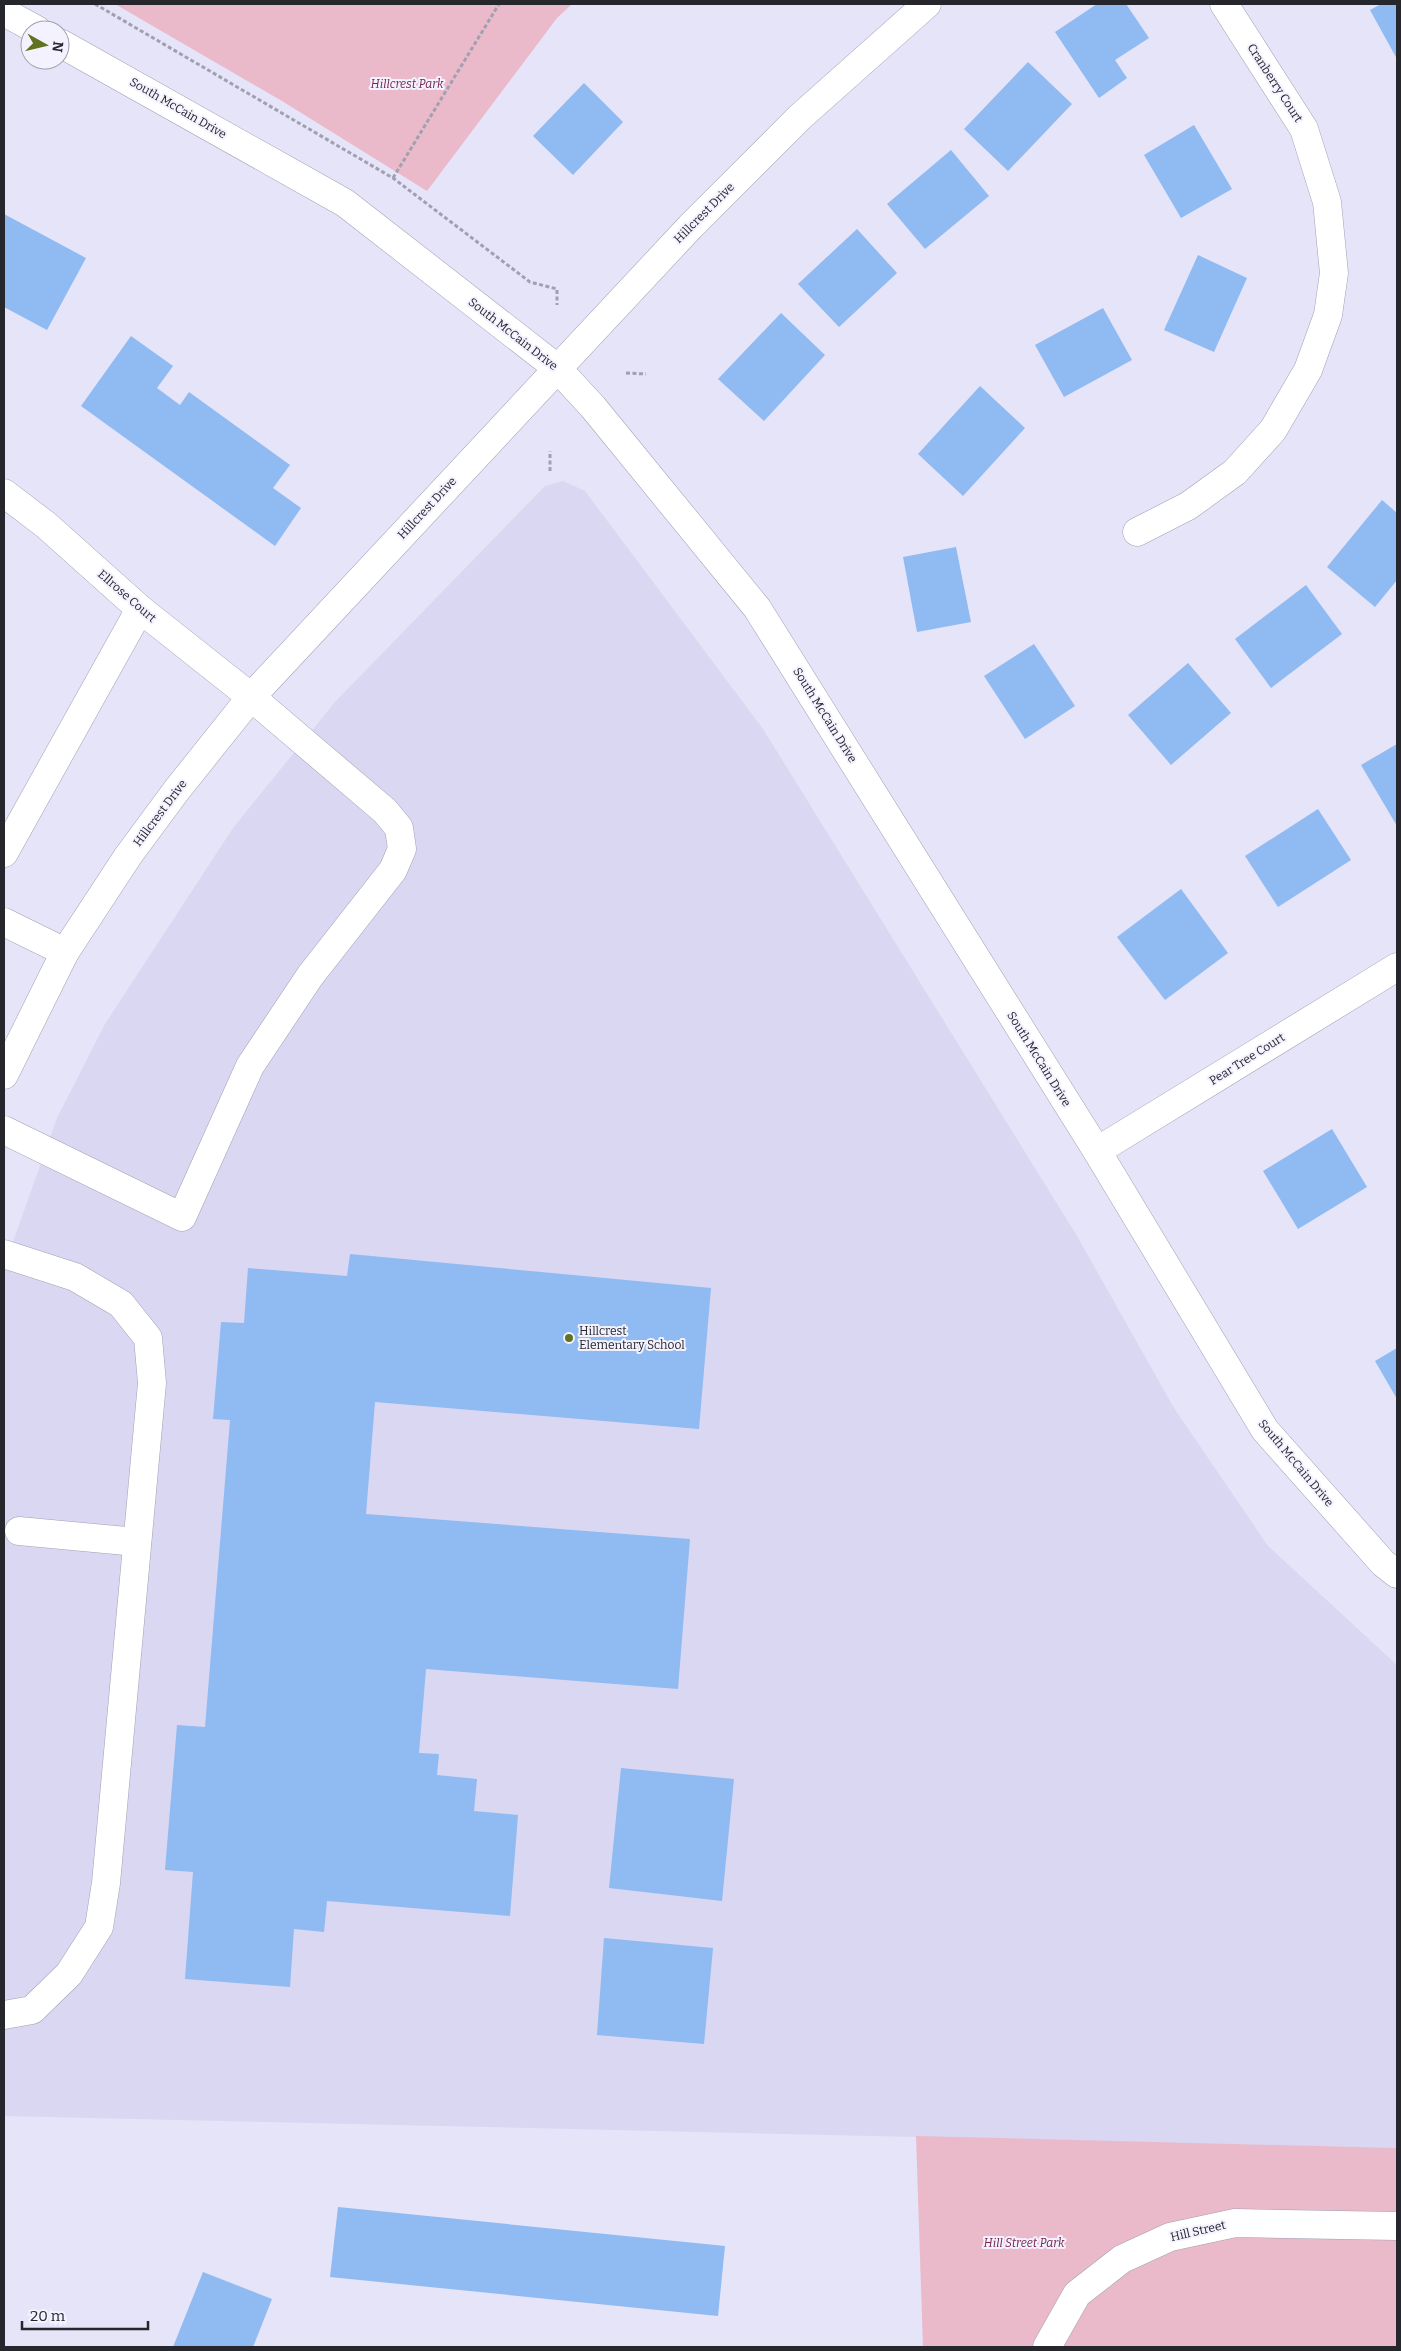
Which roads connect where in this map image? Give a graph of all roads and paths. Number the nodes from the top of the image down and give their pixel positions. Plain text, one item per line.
1 (95, 4) edge
2 (499, 4) edge
3 (927, 4) edge
4 (1224, 4) edge
5 (4, 12) edge
6 (20, 21) edge
7 (70, 49) edge
8 (393, 178) junction
9 (557, 305) dead end
10 (557, 368) junction
11 (626, 374) dead end
12 (646, 374) dead end
13 (550, 451) dead end
14 (550, 471) dead end
15 (4, 493) edge
16 (1137, 532) dead end
17 (140, 609) junction
18 (251, 697) junction
19 (4, 853) edge
20 (4, 922) edge
21 (65, 952) junction
22 (1397, 967) edge
23 (4, 1074) edge
24 (4, 1130) edge
25 (1097, 1151) junction
26 (4, 1254) edge
27 (19, 1531) dead end
28 (137, 1542) junction
29 (1392, 1564) edge
30 (4, 2015) edge
31 (1397, 2226) edge
32 (1047, 2347) edge

1 - 8 path
2 - 8 path
3 - 10 street, Hillcrest Drive
4 - 16 street, Cranberry Court
5 - 6 street
7 - 10 street, South McCain Drive
8 - 9 path
10 - 18 street, Hillcrest Drive
10 - 25 street, South McCain Drive
11 - 12 path
13 - 14 path
15 - 17 street, Ellrose Court
17 - 18 street, Ellrose Court
17 - 19 street
18 - 21 street, Hillcrest Drive
18 - 24 street, Ellrose Court
20 - 21 street
21 - 23 street, Hillcrest Drive
22 - 25 street, Pear Tree Court
25 - 29 street, South McCain Drive
26 - 28 street
27 - 28 street
28 - 30 street
31 - 32 street, Hill Street

